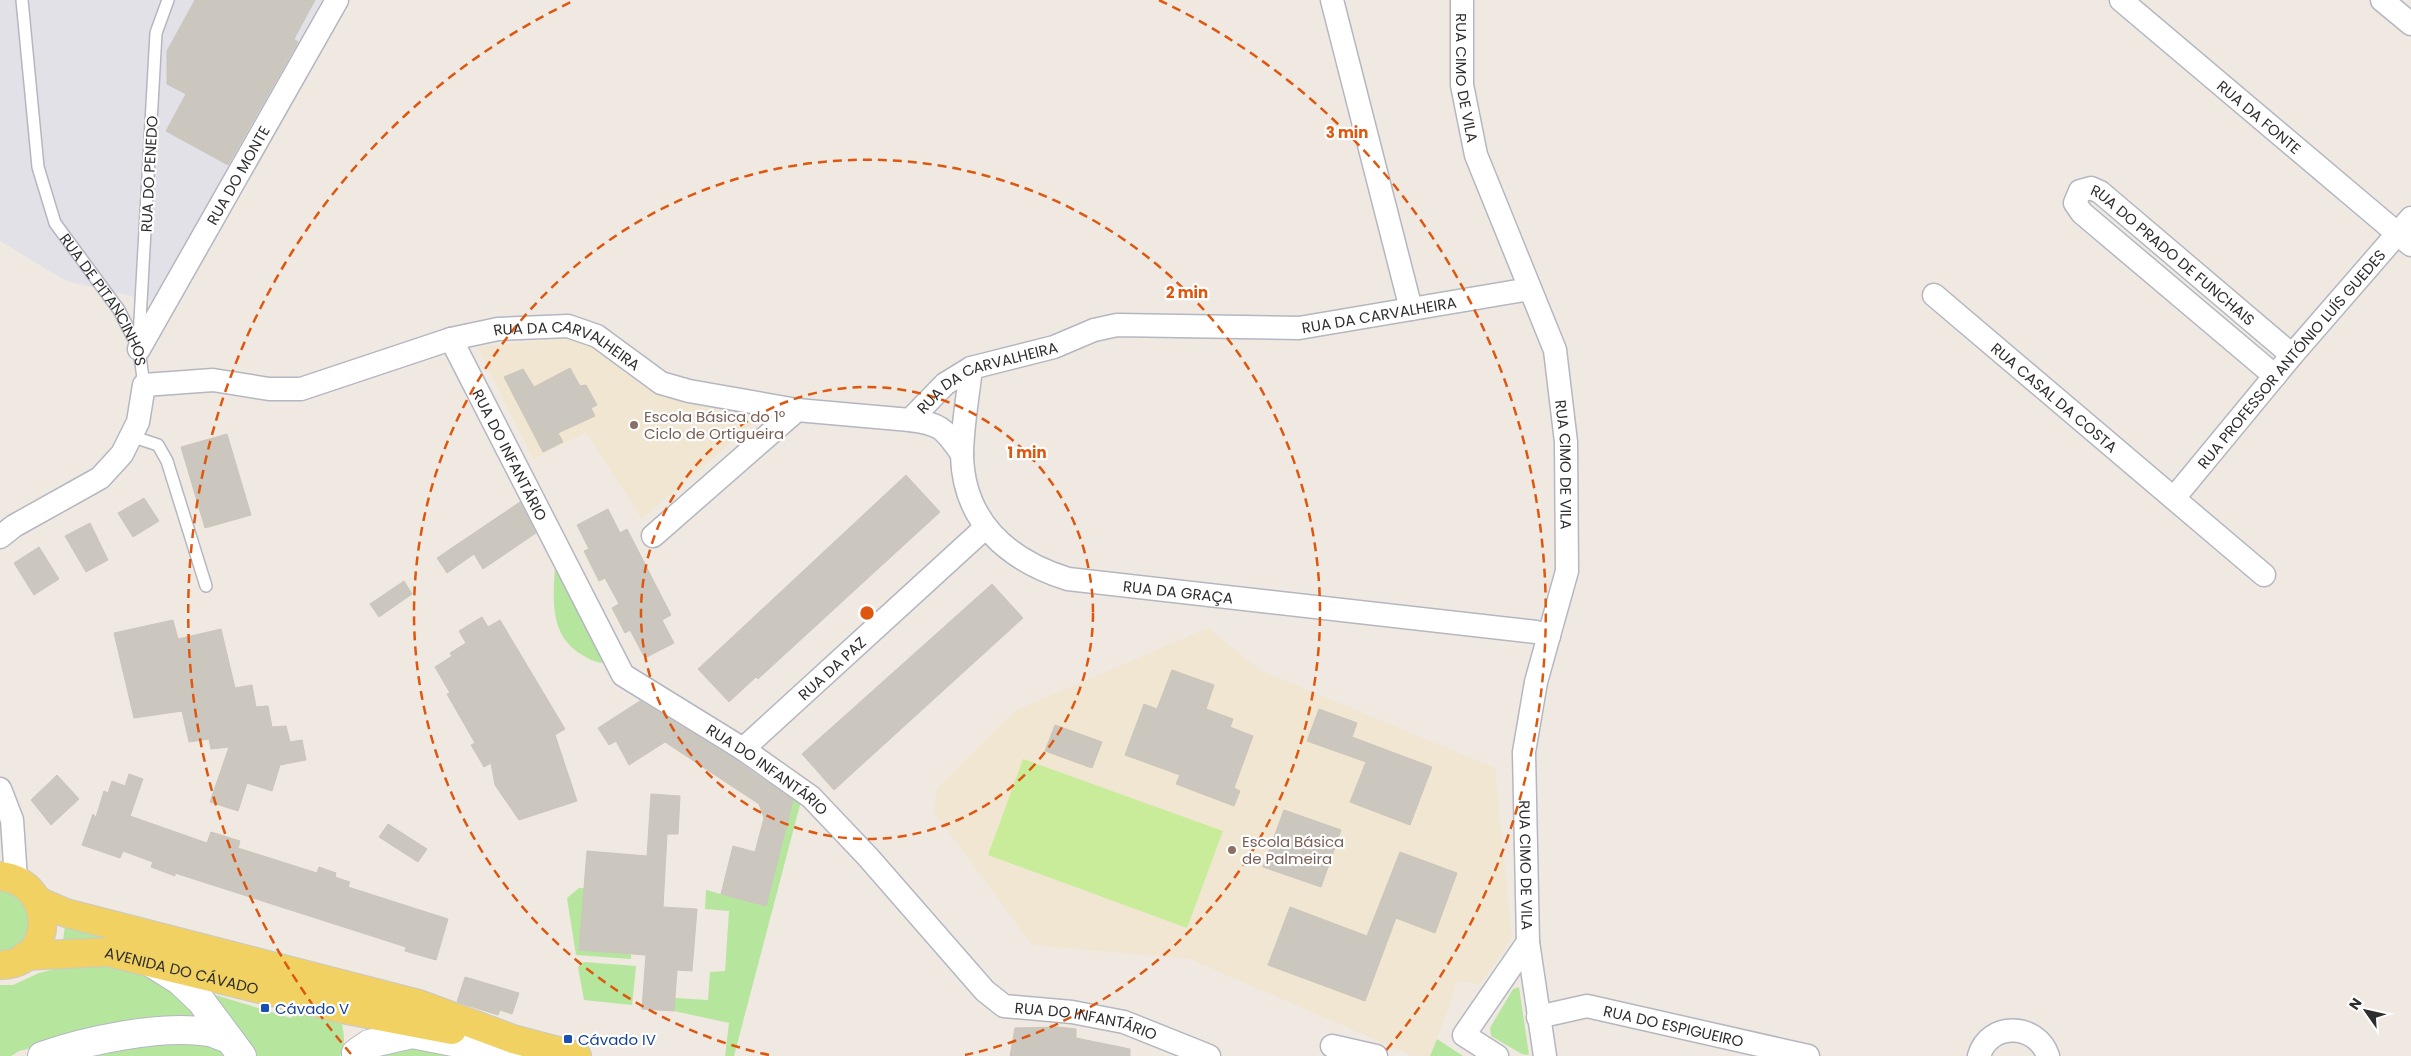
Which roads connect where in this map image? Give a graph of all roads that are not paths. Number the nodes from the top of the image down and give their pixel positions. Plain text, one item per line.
1 (22, 0) edge
2 (168, 0) edge
3 (337, 0) edge
4 (1332, 0) edge
5 (1462, 0) edge
6 (2121, 0) edge
7 (2382, 0) edge
8 (2411, 24) edge
9 (2407, 232) edge
10 (1530, 289) junction
11 (1934, 294) dead end
12 (1411, 309) junction
13 (451, 339) junction
14 (139, 349) junction
15 (2292, 355) junction
16 (971, 368) junction
17 (2275, 376) junction
18 (144, 385) junction
19 (797, 410) junction
20 (910, 420) junction
21 (131, 436) junction
22 (962, 454) junction
23 (2174, 498) junction
24 (986, 527) junction
25 (652, 536) dead end
26 (0, 537) edge
27 (2264, 575) dead end
28 (206, 586) dead end
29 (1549, 636) junction
30 (743, 750) junction
31 (0, 789) edge
32 (8, 878) edge
33 (38, 901) junction
34 (1528, 942) junction
35 (145, 959) junction
36 (12, 961) edge
37 (320, 977) junction
38 (347, 1010) junction
39 (1538, 1017) junction
40 (513, 1039) junction
41 (1332, 1046) dead end
42 (236, 1048) edge
43 (565, 1053) edge
44 (355, 1055) edge
45 (42, 1056) edge
46 (1209, 1056) edge
47 (1376, 1056) edge
48 (1497, 1056) edge
49 (1545, 1056) edge
50 (1808, 1056) edge
51 (1979, 1056) edge
52 (2048, 1056) edge

1 - 14 lane, RUA DE PITANCINHOS
2 - 14 lane, RUA DO PENEDO
3 - 14 street, RUA DO MONTE
4 - 12 street
5 - 10 street, RUA CIMO DE VILA
6 - 9 street, RUA DA FONTE
7 - 8 street
9 - 15 street, RUA PROFESSOR ANTÓNIO LUÍS GUEDES
10 - 12 street, RUA DA CARVALHEIRA
10 - 29 street, RUA CIMO DE VILA
11 - 23 street, RUA CASAL DA COSTA
12 - 16 street, RUA DA CARVALHEIRA
13 - 18 street, RUA DA CARVALHEIRA
13 - 19 street, RUA DA CARVALHEIRA
13 - 30 street, RUA DO INFANTÁRIO
14 - 18 lane, RUA DE PITANCINHOS
15 - 17 street, RUA PROFESSOR ANTÓNIO LUÍS GUEDES
15 - 17 street, RUA DO PRADO DE FUNCHAIS
16 - 20 street, RUA DA CARVALHEIRA
16 - 22 street, RUA DA GRAÇA
17 - 23 street, RUA PROFESSOR ANTÓNIO LUÍS GUEDES
18 - 21 street, RUA DE PITANCINHOS
19 - 20 street, RUA DA CARVALHEIRA
19 - 25 street
20 - 22 street
21 - 26 street, RUA DE PITANCINHOS
21 - 28 lane
22 - 24 street, RUA DA GRAÇA
23 - 27 street, RUA CASAL DA COSTA
24 - 29 street, RUA DA GRAÇA
24 - 30 street, RUA DA PAZ
29 - 34 street, RUA CIMO DE VILA
30 - 46 street, RUA DO INFANTÁRIO
31 - 32 street
32 - 33 main road, AVENIDA DO CÁVADO
33 - 36 main road, AVENIDA DO CÁVADO
33 - 37 main road, AVENIDA DO CÁVADO
34 - 39 street, RUA CIMO DE VILA
34 - 48 street, RUA CIMO DE VILA
35 - 36 main road, AVENIDA DO CÁVADO
35 - 38 main road, AVENIDA DO CÁVADO
35 - 42 street
37 - 38 street
37 - 40 main road, AVENIDA DO CÁVADO
38 - 40 main road, AVENIDA DO CÁVADO
38 - 44 street
39 - 49 street, RUA CIMO DE VILA
39 - 50 street, RUA DO ESPIGUEIRO
40 - 43 main road, AVENIDA DO CÁVADO
41 - 47 street
42 - 45 street
43 - 44 street
51 - 52 street

